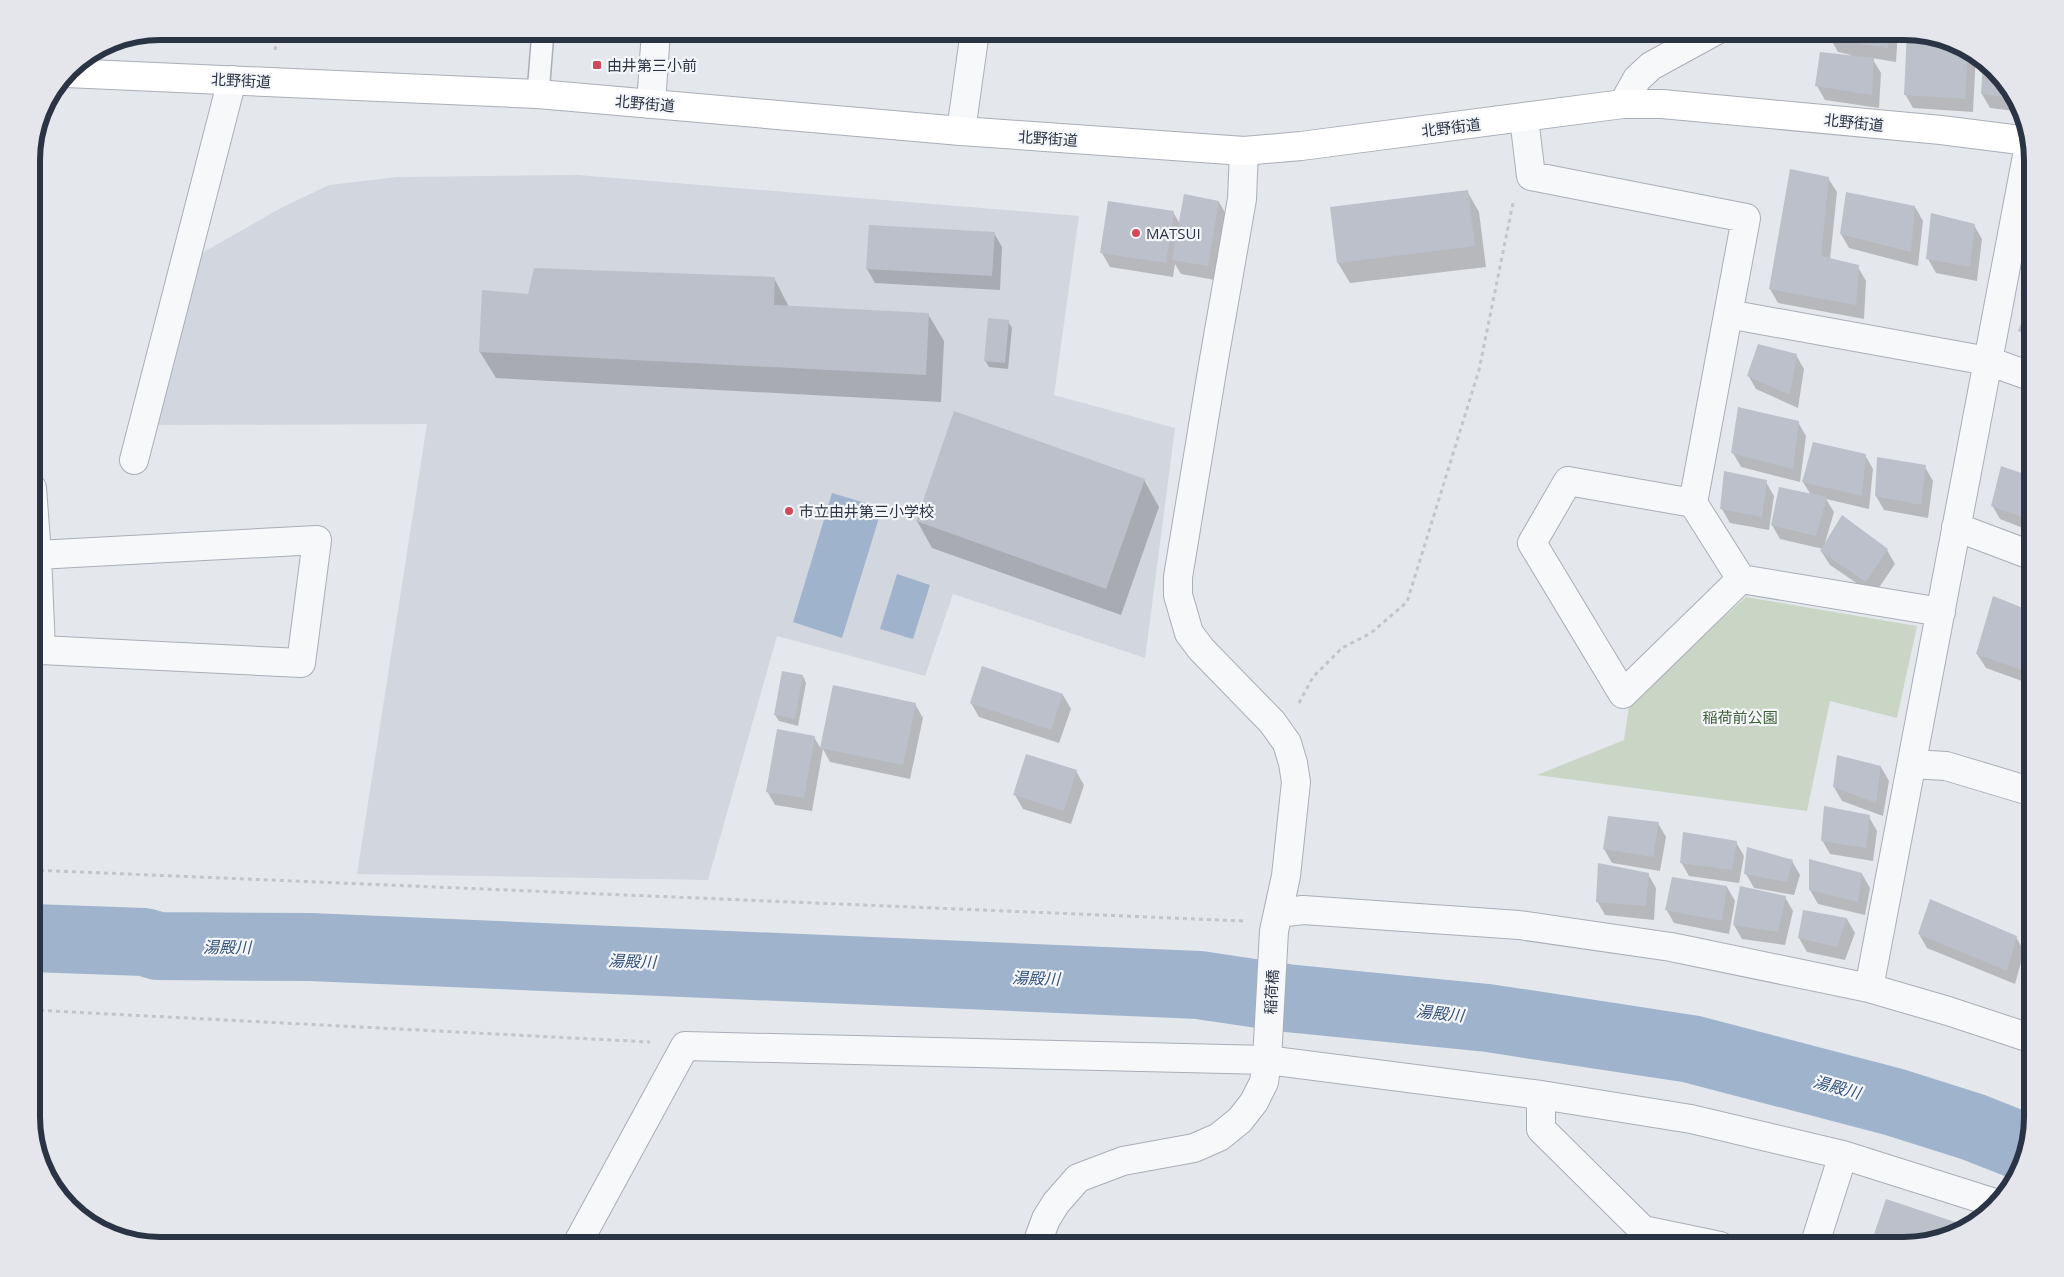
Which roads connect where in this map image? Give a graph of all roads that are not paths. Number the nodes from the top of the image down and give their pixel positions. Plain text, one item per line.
1 (542, 40) edge
2 (655, 40) edge
3 (974, 40) edge
4 (1699, 40) edge
5 (78, 73) edge
6 (232, 80) junction
7 (538, 94) junction
8 (650, 104) junction
9 (1623, 104) junction
10 (1524, 118) junction
11 (960, 132) junction
12 (2023, 140) edge
13 (1244, 152) junction
14 (2024, 171) edge
15 (1728, 314) junction
16 (1988, 361) junction
17 (2024, 374) edge
18 (134, 460) dead end
19 (1693, 503) junction
20 (1956, 528) junction
21 (2024, 553) edge
22 (40, 555) edge
23 (1741, 579) junction
24 (1942, 612) junction
25 (40, 651) edge
26 (1912, 764) junction
27 (2024, 789) edge
28 (1276, 922) junction
29 (1869, 988) junction
30 (2024, 1036) edge
31 (1267, 1056) junction
32 (1541, 1095) junction
33 (1843, 1155) junction
34 (1990, 1201) edge
35 (581, 1237) edge
36 (1039, 1237) edge
37 (1643, 1237) edge
38 (1817, 1237) edge

1 - 7 lane
2 - 8 street
3 - 11 street
4 - 9 street
5 - 6 main road, 北野街道
6 - 7 main road, 北野街道
6 - 18 street
7 - 8 main road, 北野街道
8 - 11 main road, 北野街道
9 - 10 main road, 北野街道
9 - 12 main road, 北野街道
10 - 13 main road, 北野街道
10 - 15 street
11 - 13 main road, 北野街道
13 - 28 street, 稲荷橋
14 - 16 street
15 - 16 street
15 - 19 street
16 - 17 street
16 - 20 street
19 - 23 street
19 - 23 street
20 - 21 street
20 - 24 street
22 - 25 street
23 - 24 street
24 - 26 street
26 - 27 street
26 - 29 street
28 - 29 street
28 - 31 street, 稲荷橋
29 - 30 street
31 - 32 street
31 - 35 street
31 - 36 street, 稲荷橋
32 - 33 street
32 - 37 street
33 - 34 street
33 - 38 street

